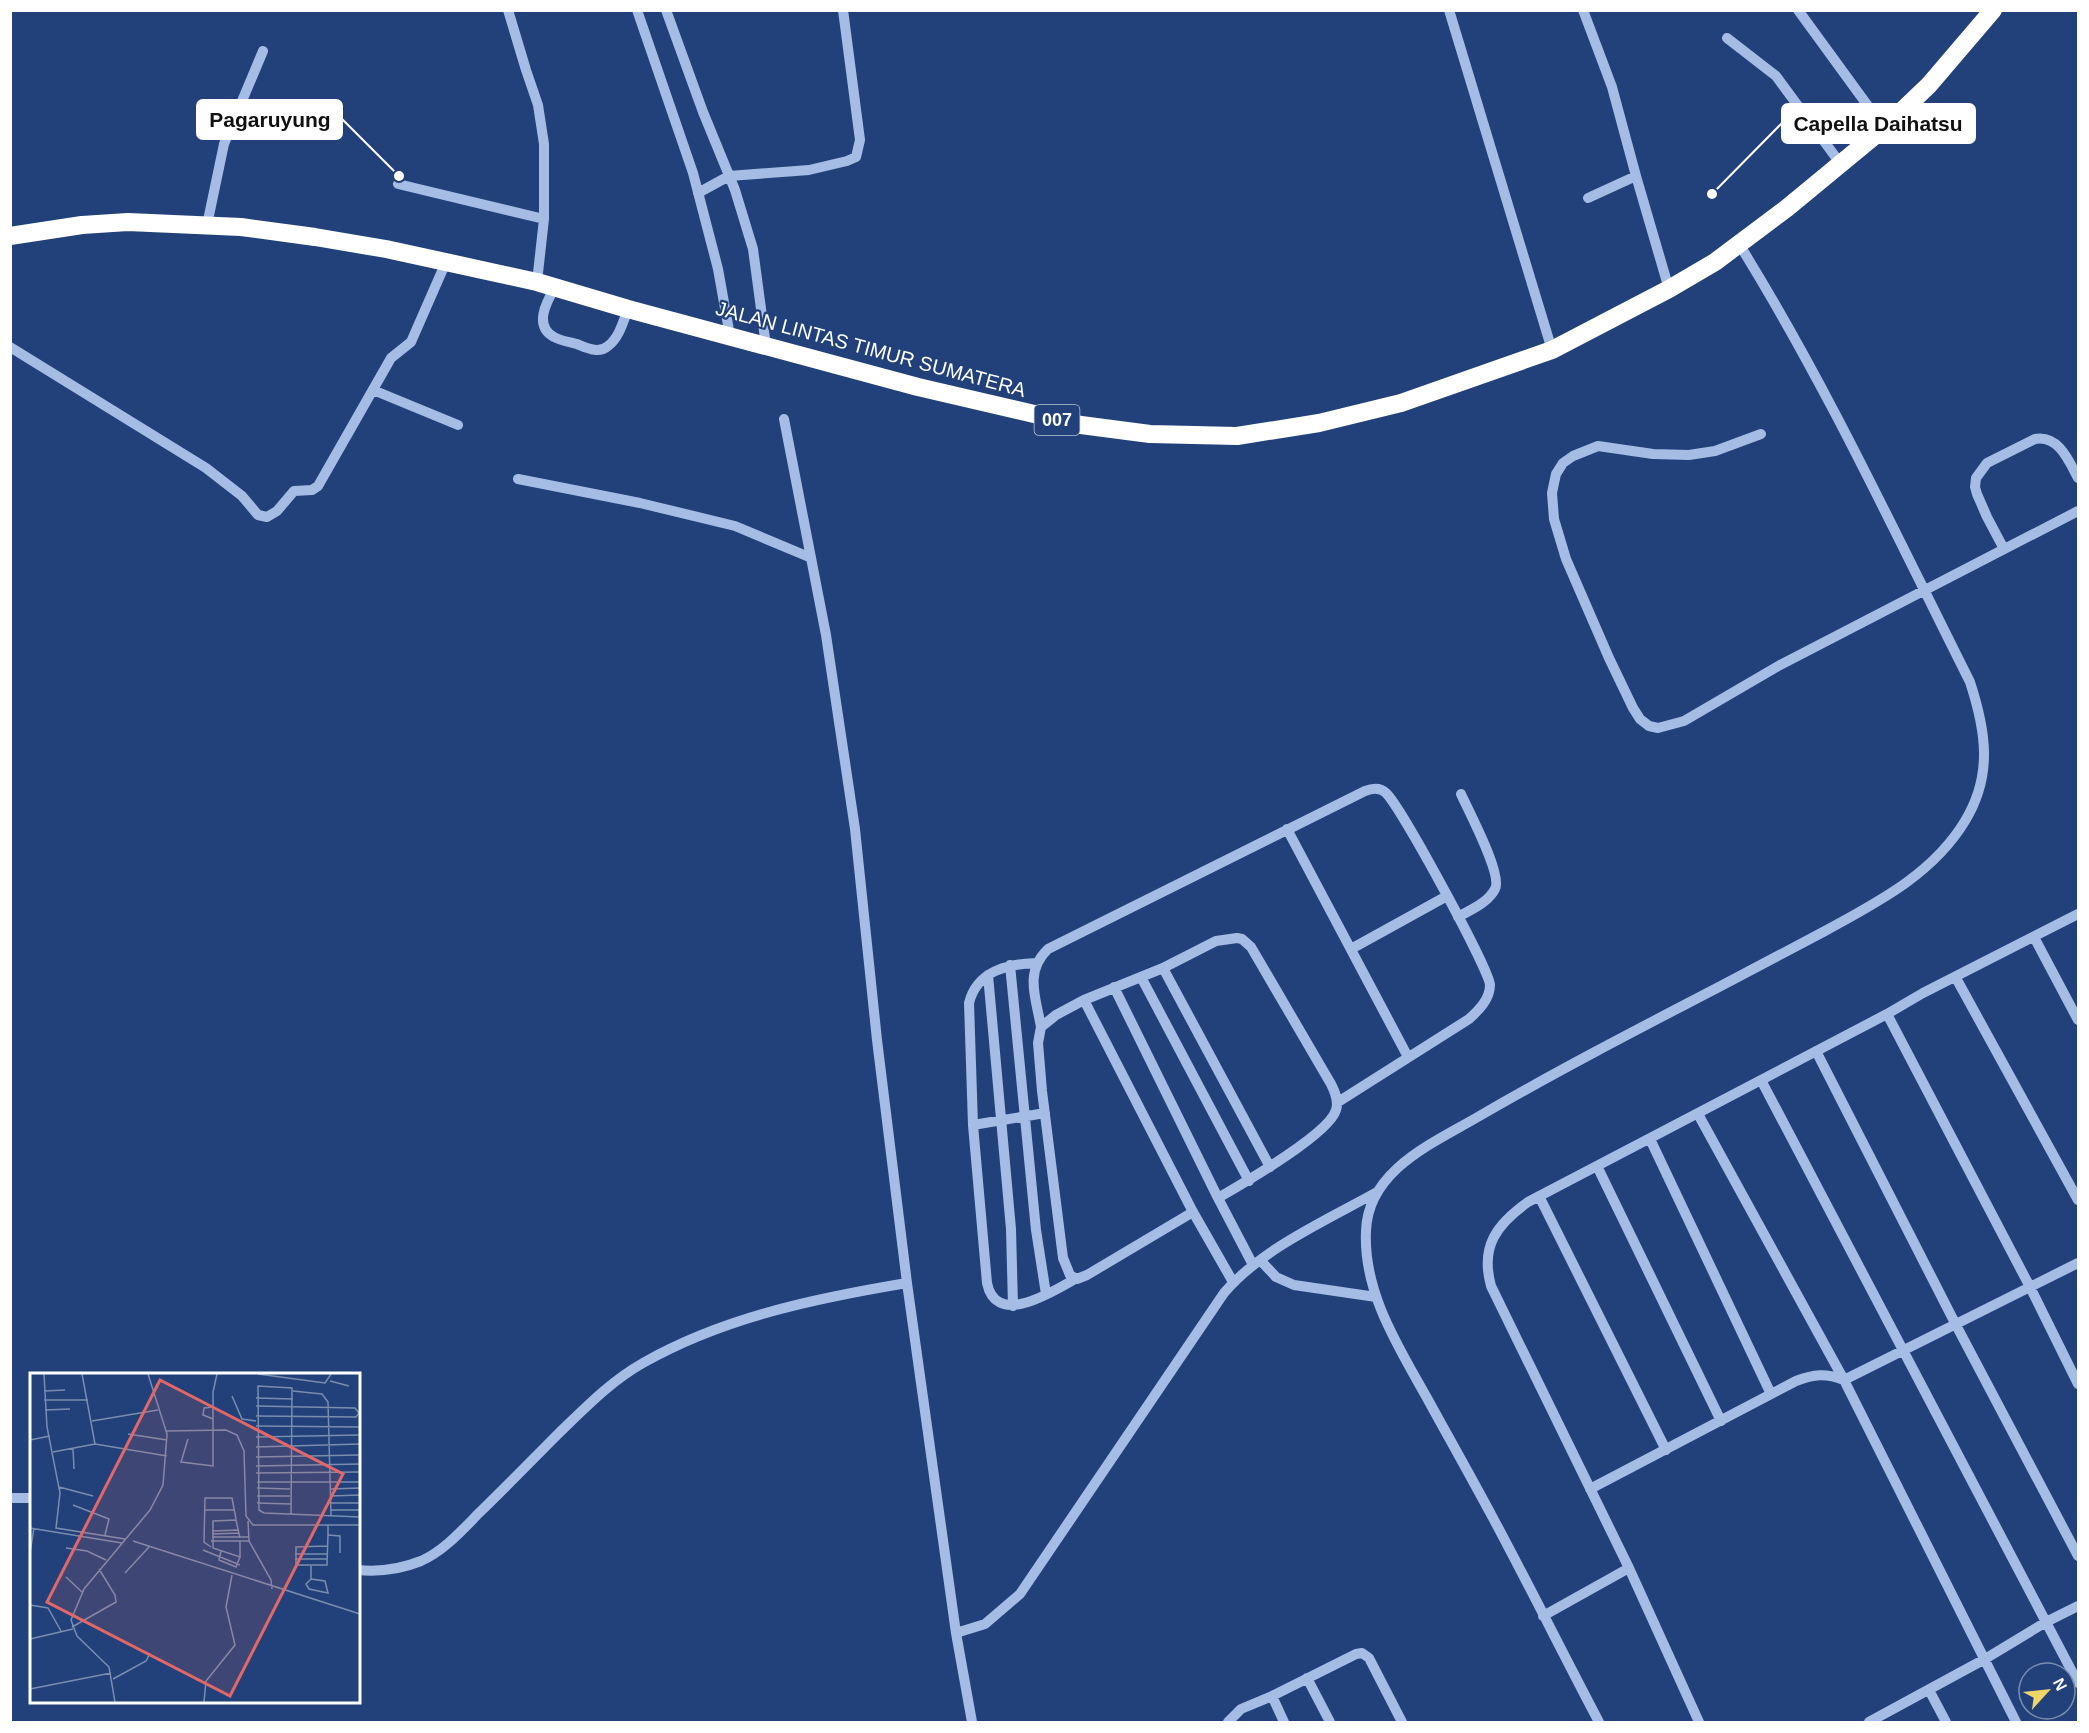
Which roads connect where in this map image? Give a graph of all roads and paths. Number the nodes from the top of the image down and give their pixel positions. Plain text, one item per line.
1 (508, 10) edge
2 (637, 10) edge
3 (666, 10) edge
4 (843, 10) edge
5 (1449, 10) edge
6 (1583, 10) edge
7 (1797, 10) edge
8 (1993, 10) edge
9 (1727, 38) dead end
10 (263, 51) dead end
11 (1884, 128) junction
12 (1840, 163) junction
13 (729, 176) junction
14 (1636, 176) junction
15 (398, 184) dead end
16 (698, 193) junction
17 (1588, 198) dead end
18 (544, 219) junction
19 (207, 225) junction
20 (10, 236) edge
21 (1739, 244) junction
22 (446, 262) junction
23 (537, 282) junction
24 (555, 287) junction
25 (1669, 289) junction
26 (628, 309) junction
27 (730, 336) junction
28 (10, 346) edge
29 (766, 346) junction
30 (1552, 350) junction
31 (373, 390) junction
32 (784, 419) dead end
33 (458, 425) dead end
34 (1761, 434) dead end
35 (2079, 478) edge
36 (518, 479) dead end
37 (2079, 511) edge
38 (2004, 549) junction
39 (809, 557) junction
40 (1924, 590) junction
41 (1461, 794) dead end
42 (1287, 829) junction
43 (1446, 896) junction
44 (2079, 914) edge
45 (1458, 917) junction
46 (2034, 937) junction
47 (1351, 949) junction
48 (1036, 963) junction
49 (1010, 965) junction
50 (1162, 968) junction
51 (988, 975) junction
52 (1141, 977) junction
53 (1956, 978) junction
54 (1114, 987) junction
55 (1084, 1000) junction
56 (1887, 1014) junction
57 (2079, 1020) edge
58 (1041, 1028) junction
59 (1816, 1051) junction
60 (1408, 1057) junction
61 (1761, 1080) junction
62 (1338, 1102) junction
63 (1045, 1113) junction
64 (1698, 1114) junction
65 (1025, 1116) junction
66 (1001, 1120) junction
67 (973, 1125) junction
68 (1650, 1138) junction
69 (1597, 1166) junction
70 (1270, 1167) junction
71 (1249, 1181) junction
72 (1377, 1192) junction
73 (1539, 1196) junction
74 (1218, 1198) junction
75 (2079, 1200) edge
76 (1193, 1212) junction
77 (1257, 1263) junction
78 (2079, 1263) edge
79 (1076, 1279) junction
80 (1233, 1282) junction
81 (907, 1283) junction
82 (2030, 1287) junction
83 (1046, 1294) junction
84 (1376, 1297) junction
85 (1013, 1306) junction
86 (1956, 1325) junction
87 (1903, 1352) junction
88 (1844, 1380) junction
89 (2079, 1384) edge
90 (1771, 1394) junction
91 (1721, 1421) junction
92 (1666, 1450) junction
93 (1590, 1489) junction
94 (10, 1498) edge
95 (30, 1498) edge
96 (2079, 1556) edge
97 (1629, 1568) junction
98 (360, 1570) edge
99 (2079, 1606) edge
100 (1543, 1616) junction
101 (2046, 1622) junction
102 (956, 1633) junction
103 (1985, 1659) junction
104 (1307, 1678) junction
105 (2079, 1683) edge
106 (1929, 1690) junction
107 (1272, 1696) junction
108 (972, 1722) edge
109 (1228, 1722) edge
110 (1284, 1722) edge
111 (1330, 1722) edge
112 (1402, 1722) edge
113 (1599, 1722) edge
114 (1699, 1722) edge
115 (1872, 1722) edge
116 (1946, 1722) edge
117 (2016, 1722) edge

1 - 18 street
2 - 16 street
3 - 13 street
4 - 13 street
5 - 30 street
6 - 14 street
7 - 11 street
8 - 11 highway, JALAN LINTAS TIMUR SUMATERA / 007
9 - 12 street
10 - 19 street
11 - 12 highway, JALAN LINTAS TIMUR SUMATERA / 007
12 - 21 highway, JALAN LINTAS TIMUR SUMATERA / 007
13 - 16 street
13 - 29 street
14 - 17 street
14 - 25 street
15 - 18 street
16 - 27 street
18 - 23 street
19 - 20 highway, JALAN LINTAS TIMUR SUMATERA / 007
19 - 22 highway, JALAN LINTAS TIMUR SUMATERA / 007
21 - 25 highway, JALAN LINTAS TIMUR SUMATERA / 007
21 - 40 street
22 - 23 highway, JALAN LINTAS TIMUR SUMATERA / 007
22 - 31 street
23 - 24 highway, JALAN LINTAS TIMUR SUMATERA / 007
24 - 26 highway, JALAN LINTAS TIMUR SUMATERA / 007
24 - 26 street
25 - 30 highway, JALAN LINTAS TIMUR SUMATERA / 007
26 - 27 highway, JALAN LINTAS TIMUR SUMATERA / 007
27 - 29 highway, JALAN LINTAS TIMUR SUMATERA / 007
28 - 31 street
29 - 30 highway, JALAN LINTAS TIMUR SUMATERA / 007
31 - 33 street
32 - 39 street
34 - 40 street
35 - 38 street
36 - 39 street
37 - 38 street
38 - 40 street
39 - 81 street
40 - 72 street
41 - 45 street
42 - 43 street
42 - 47 street
42 - 48 street
43 - 45 street
43 - 47 street
44 - 46 street
45 - 60 street
46 - 53 street
46 - 57 street
47 - 60 street
48 - 49 street
48 - 58 street
49 - 51 street
49 - 65 street
50 - 52 street
50 - 62 street
50 - 70 street
51 - 66 street
51 - 67 street
52 - 54 street
52 - 71 street
53 - 56 street
53 - 75 street
54 - 55 street
54 - 74 street
55 - 58 street
55 - 76 street
56 - 59 street
56 - 82 street
58 - 63 street
59 - 61 street
59 - 86 street
60 - 62 street
61 - 64 street
61 - 87 street
62 - 70 street
63 - 65 street
63 - 79 street
64 - 68 street
64 - 88 street
65 - 66 street
65 - 83 street
66 - 67 street
66 - 85 street
67 - 85 street
68 - 69 street
68 - 90 street
69 - 73 street
69 - 91 street
70 - 71 street
71 - 74 street
72 - 77 street
72 - 84 street
73 - 92 street
73 - 93 street
74 - 77 street
76 - 79 street
76 - 80 street
77 - 80 street
77 - 84 street
78 - 82 street
79 - 83 street
80 - 102 street
81 - 98 street
81 - 102 street
82 - 86 street
82 - 89 street
83 - 85 street
84 - 100 street
86 - 87 street
86 - 96 street
87 - 88 street
87 - 101 street
88 - 90 street
88 - 103 street
90 - 91 street
91 - 92 street
92 - 93 street
93 - 97 street
94 - 95 street
97 - 100 street
97 - 114 street
99 - 101 street
100 - 113 street
101 - 103 street
101 - 105 street
102 - 108 street
103 - 106 street
103 - 117 street
104 - 107 street
104 - 111 street
104 - 112 street
106 - 115 street
106 - 116 street
107 - 109 street
107 - 110 street

